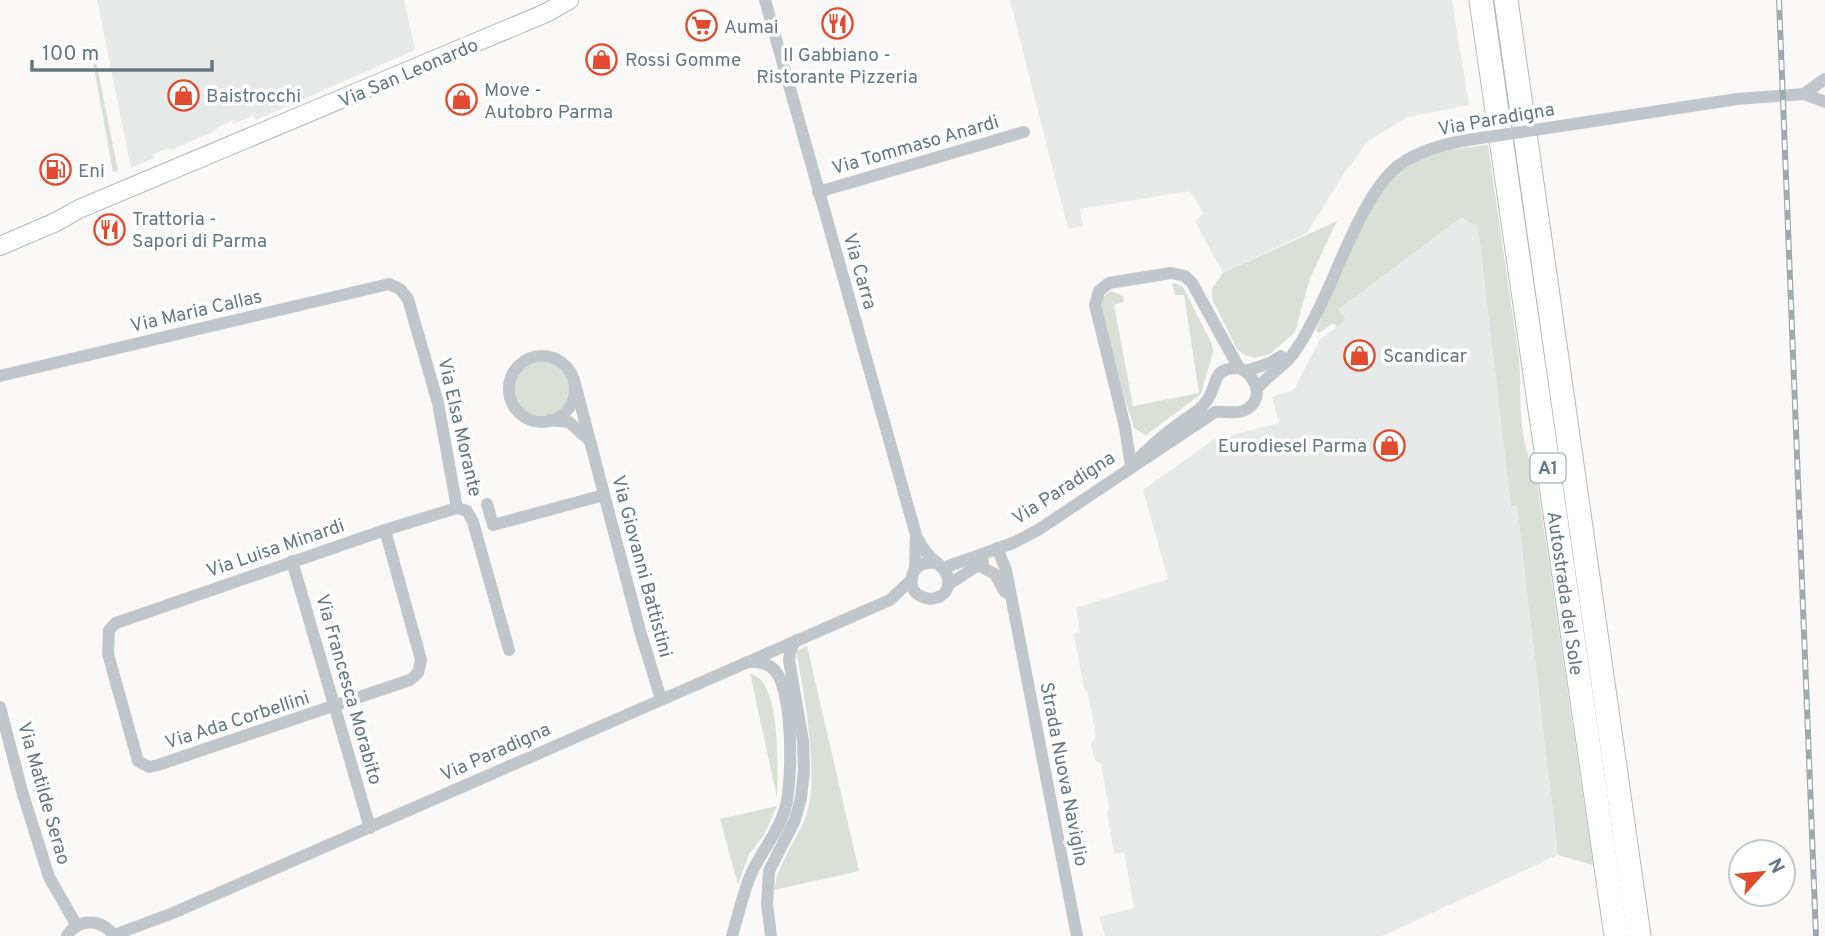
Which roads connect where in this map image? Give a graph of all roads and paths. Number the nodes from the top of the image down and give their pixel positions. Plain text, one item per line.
1 (553, 0) edge
2 (569, 0) edge
3 (767, 0) edge
4 (1481, 0) edge
5 (1506, 0) edge
6 (1825, 79) edge
7 (1804, 94) junction
8 (1825, 102) edge
9 (1024, 132) dead end
10 (244, 138) junction
11 (818, 192) junction
12 (79, 209) junction
13 (0, 235) edge
14 (0, 246) edge
15 (401, 289) joint
16 (1301, 341) junction
17 (1243, 369) junction
18 (0, 376) edge
19 (574, 380) junction
20 (1212, 389) junction
21 (1257, 389) junction
22 (1229, 411) junction
23 (550, 420) junction
24 (590, 443) junction
25 (1133, 465) junction
26 (604, 495) junction
27 (487, 504) dead end
28 (457, 508) junction
29 (385, 530) junction
30 (916, 536) junction
31 (998, 550) junction
32 (292, 561) junction
33 (977, 565) junction
34 (941, 566) junction
35 (913, 575) junction
36 (948, 585) junction
37 (918, 595) junction
38 (890, 600) junction
39 (1015, 619) junction
40 (799, 639) junction
41 (509, 650) dead end
42 (743, 663) junction
43 (661, 699) junction
44 (336, 706) junction
45 (0, 707) edge
46 (149, 766) joint
47 (370, 828) junction
48 (77, 926) junction
49 (67, 936) edge
50 (114, 936) edge
51 (732, 936) edge
52 (771, 936) edge
53 (1077, 936) edge
54 (1616, 936) edge
55 (1639, 936) edge

1 - 10 main road, Via San Leonardo
2 - 10 main road, Via San Leonardo
3 - 11 street, Via Carra
4 - 54 highway, Autostrada del Sole / A1
5 - 55 highway, Autostrada del Sole / A1
6 - 7 street
7 - 8 street, Via Paradigna
7 - 16 street, Via Paradigna, bridge
9 - 11 street, Via Tommaso Anardi
10 - 12 main road, Via San Leonardo
11 - 30 street, Via Carra
12 - 13 main road, Via San Leonardo
12 - 14 main road, Via San Leonardo
15 - 18 street, Via Maria Callas
15 - 28 street, Via Elsa Morante
16 - 17 street, Via Paradigna
16 - 21 street, Via Paradigna
17 - 20 street, Via Paradigna
17 - 21 street
17 - 25 street
19 - 23 street
19 - 23 street
19 - 24 street, Via Giovanni Battistini
20 - 22 street
20 - 25 street, Via Paradigna
21 - 22 street, Via Paradigna
22 - 25 street, Via Paradigna
23 - 24 street
24 - 26 street, Via Giovanni Battistini
25 - 31 street, Via Paradigna
26 - 27 street
26 - 43 street, Via Giovanni Battistini
28 - 29 street, Via Luisa Minardi
28 - 41 street, Via Elsa Morante
29 - 32 street, Via Luisa Minardi
29 - 44 street, Via Ada Corbellini
30 - 34 street, Via Carra
30 - 35 street, Via Carra
31 - 33 street
31 - 34 street
31 - 39 street, Strada Nuova Naviglio
32 - 44 street, Via Francesca Morabito
32 - 46 street, Via Luisa Minardi
33 - 36 street
33 - 39 street, Strada Nuova Naviglio
34 - 35 street
34 - 36 street
35 - 37 street
35 - 38 street
36 - 37 street
37 - 38 street
38 - 40 street, Via Paradigna
39 - 53 street, Strada Nuova Naviglio
40 - 42 street, Via Paradigna
40 - 52 street
42 - 43 street, Via Paradigna
42 - 51 street
43 - 47 street, Via Paradigna
44 - 46 street, Via Ada Corbellini
44 - 47 street, Via Francesca Morabito
45 - 48 street, Via Matilde Serao
47 - 50 street, Via Paradigna
48 - 49 street
48 - 50 street, Via Paradigna

